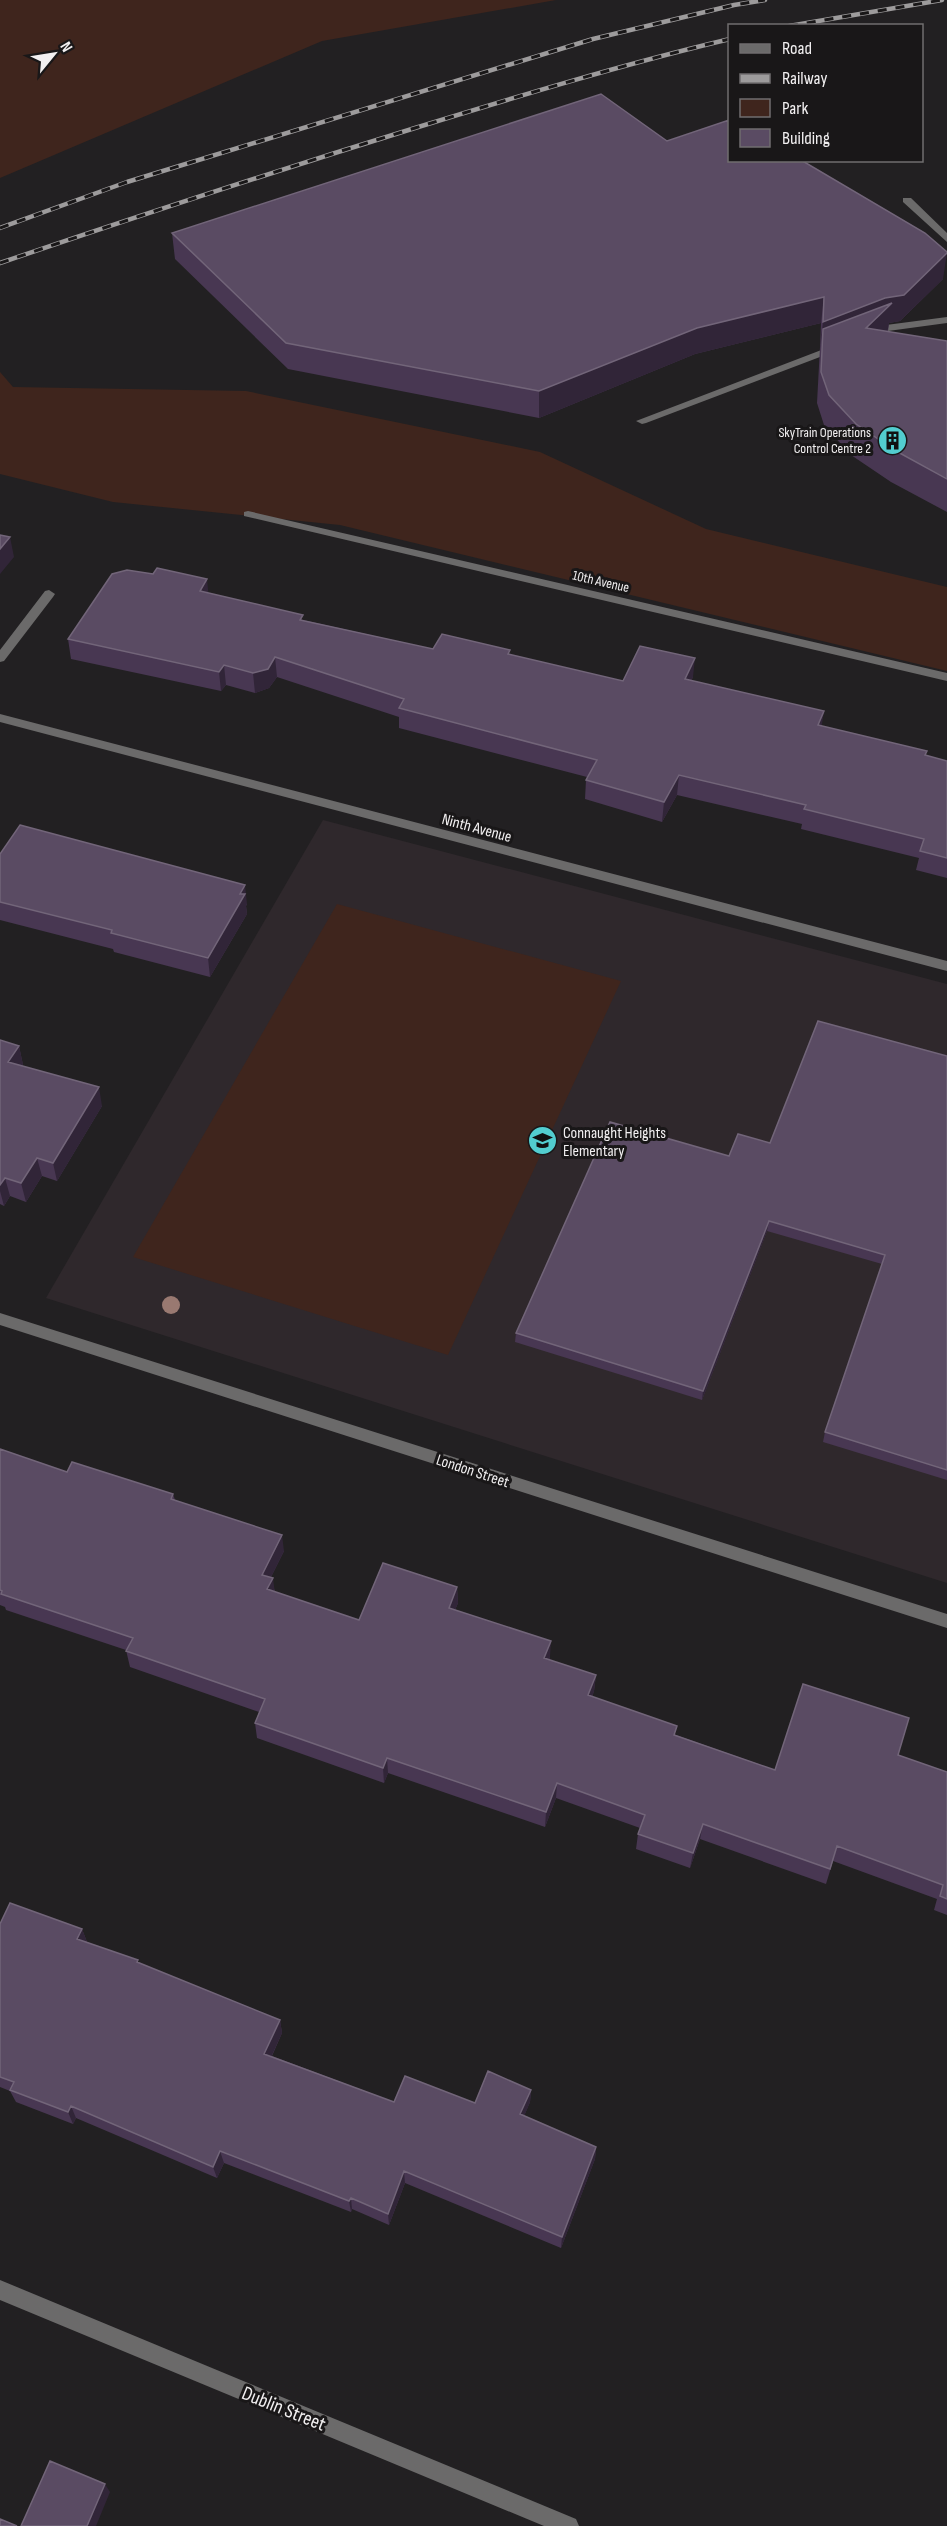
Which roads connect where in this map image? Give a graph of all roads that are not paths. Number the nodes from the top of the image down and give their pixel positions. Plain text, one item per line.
1 (907, 200) dead end
2 (947, 239) edge
3 (947, 320) edge
4 (864, 336) edge
5 (853, 341) edge
6 (642, 422) dead end
7 (248, 514) dead end
8 (49, 594) dead end
9 (0, 658) edge
10 (947, 677) edge
11 (0, 718) edge
12 (947, 966) edge
13 (0, 1319) edge
14 (947, 1621) edge
15 (0, 2290) edge
16 (569, 2526) edge

1 - 2 street
3 - 4 street
5 - 6 street
7 - 10 street, 10th Avenue
8 - 9 street
11 - 12 street, Ninth Avenue
13 - 14 street, London Street
15 - 16 street, Dublin Street

